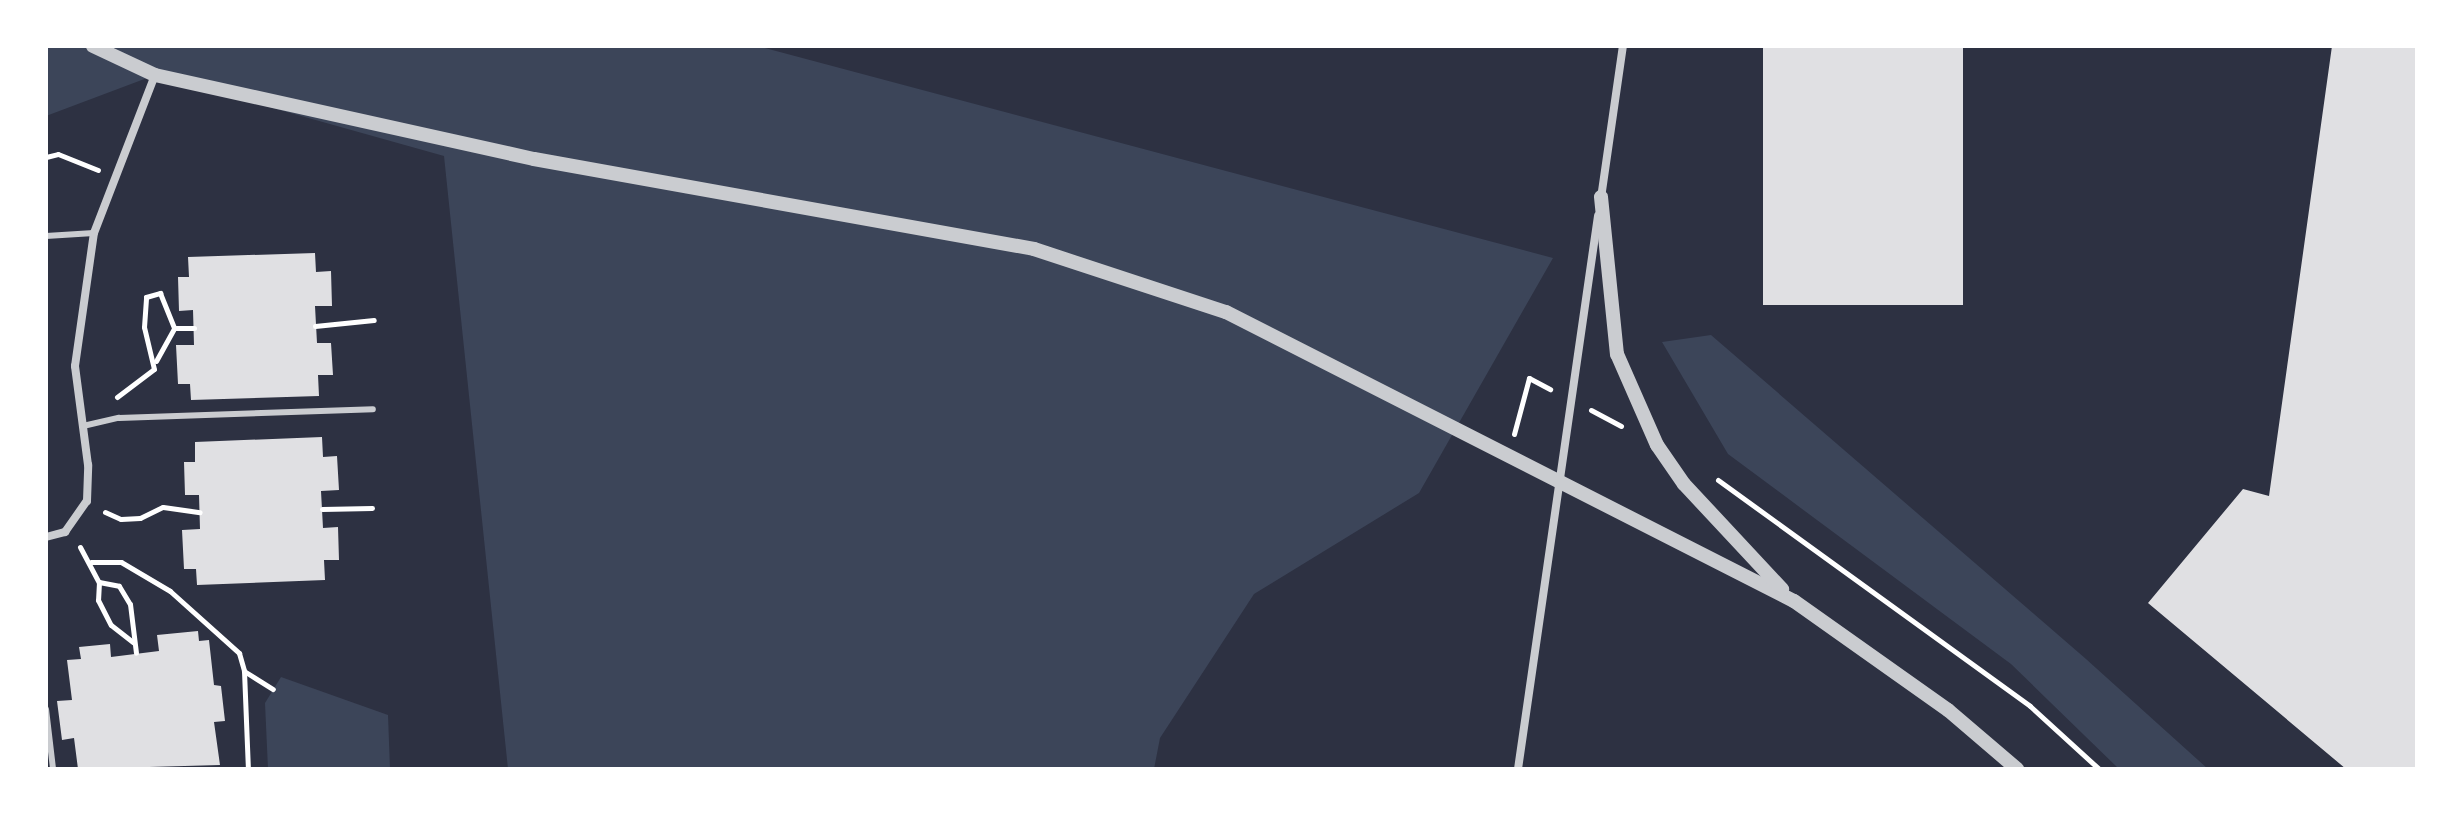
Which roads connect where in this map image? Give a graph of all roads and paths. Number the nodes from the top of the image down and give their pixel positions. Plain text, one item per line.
1 (93, 46) edge
2 (1623, 46) edge
3 (155, 75) junction
4 (46, 157) edge
5 (117, 178) junction
6 (1601, 197) junction
7 (94, 233) junction
8 (46, 236) edge
9 (374, 320) dead end
10 (315, 326) dead end
11 (174, 328) junction
12 (194, 328) dead end
13 (155, 362) junction
14 (373, 409) dead end
15 (119, 418) junction
16 (83, 426) junction
17 (1713, 476) dead end
18 (1559, 479) junction
19 (87, 501) junction
20 (372, 508) dead end
21 (322, 509) dead end
22 (200, 512) dead end
23 (65, 532) junction
24 (46, 537) edge
25 (91, 562) junction
26 (99, 582) junction
27 (1794, 601) junction
28 (133, 642) junction
29 (136, 653) dead end
30 (244, 671) junction
31 (273, 689) dead end
32 (46, 709) edge
33 (53, 769) edge
34 (248, 769) edge
35 (1518, 769) edge
36 (2017, 769) edge
37 (2099, 769) edge

1 - 3 street
2 - 6 street
3 - 5 street
3 - 18 street
4 - 5 path
5 - 7 street
6 - 18 street
6 - 27 street
7 - 8 lane
7 - 16 street
9 - 10 path
11 - 12 path
11 - 13 path
11 - 13 path
13 - 15 path
14 - 15 lane
15 - 16 lane
16 - 19 street
17 - 37 path
18 - 27 street
18 - 35 street
19 - 22 path
19 - 23 street
20 - 21 path
23 - 24 street
23 - 25 path
25 - 26 path
25 - 30 path
26 - 28 path
26 - 28 path
27 - 36 street
28 - 29 path
30 - 31 path
30 - 34 path
32 - 33 lane

